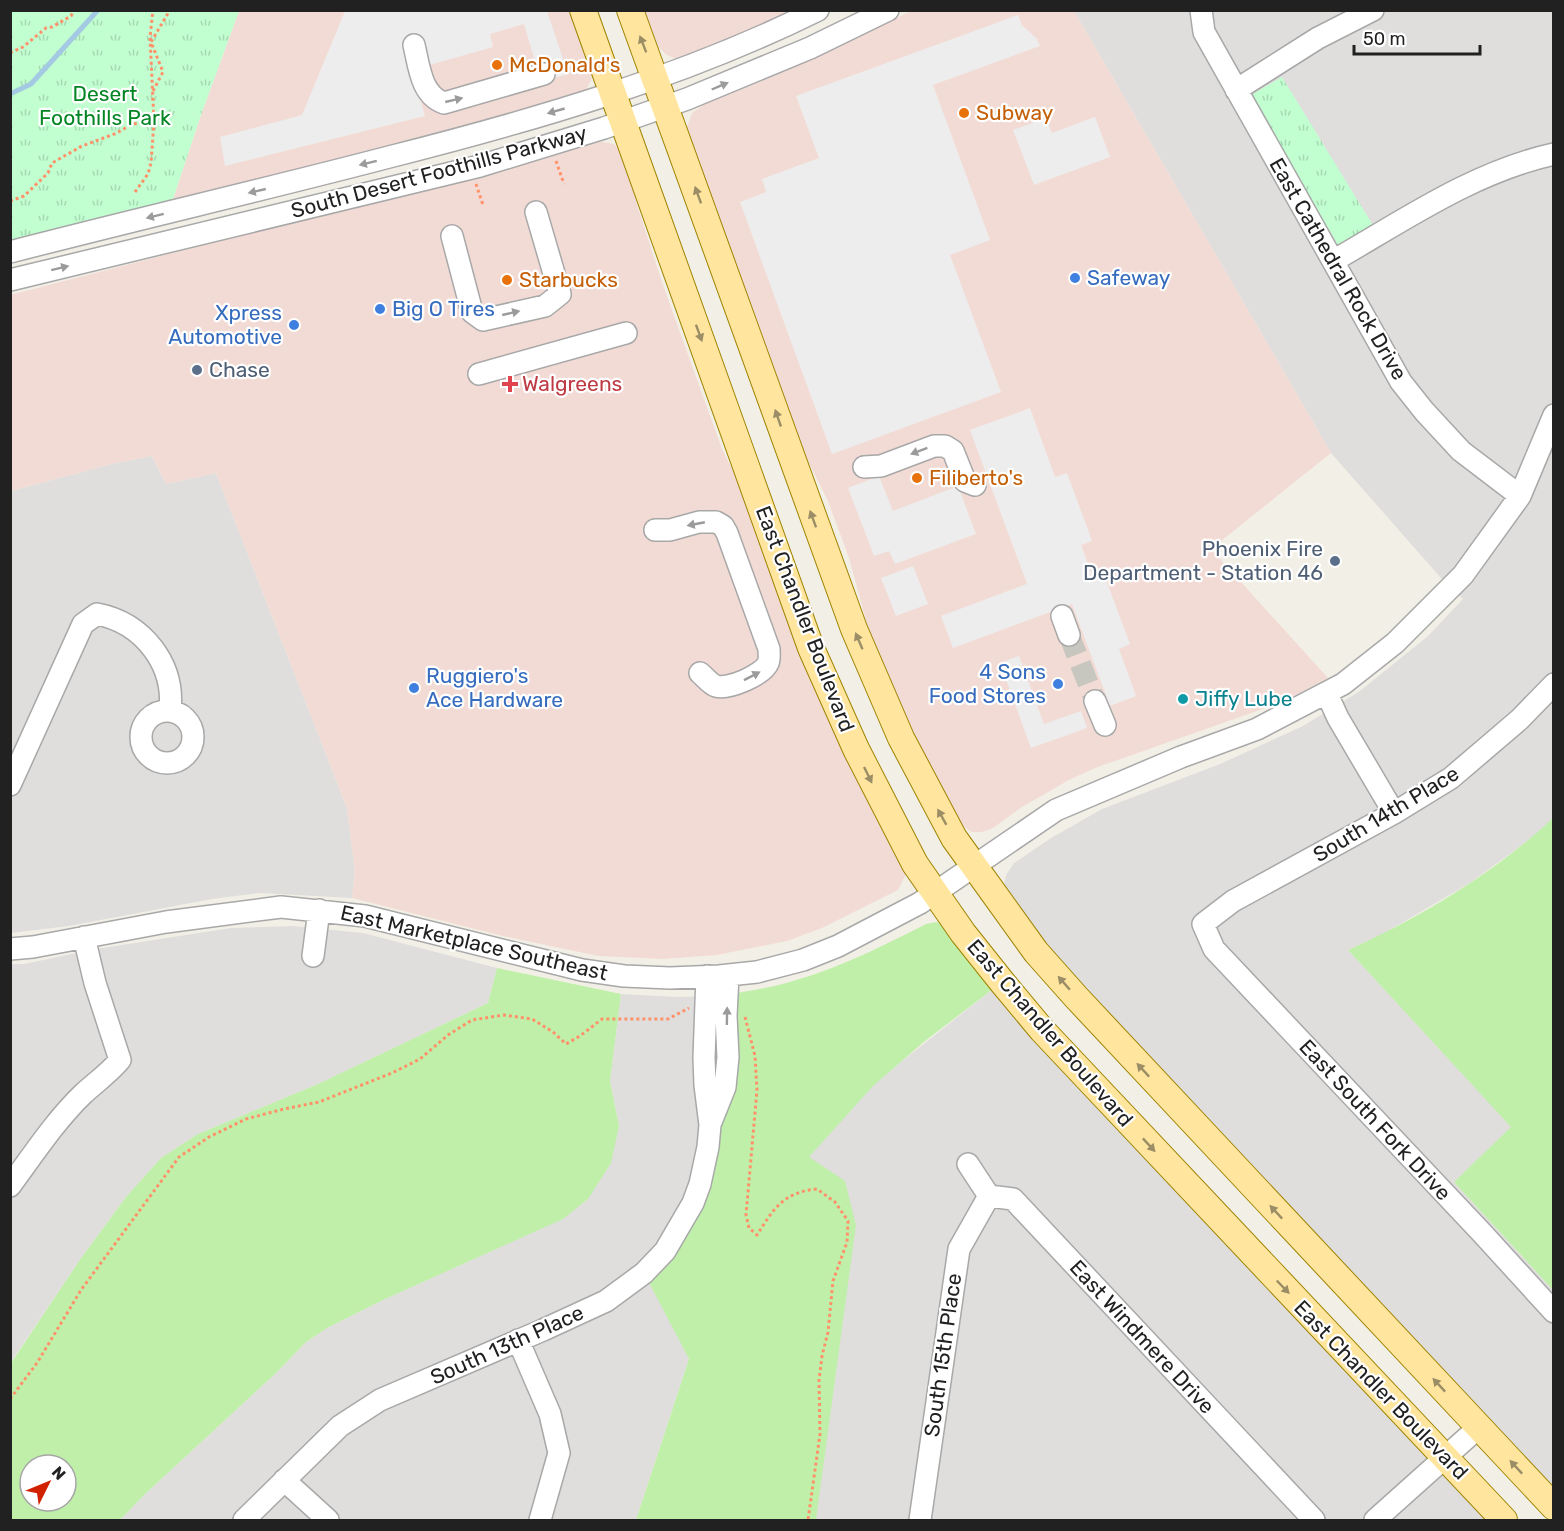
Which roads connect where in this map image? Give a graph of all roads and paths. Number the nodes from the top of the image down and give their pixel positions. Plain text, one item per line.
1 (74, 10) edge
2 (153, 10) edge
3 (170, 10) edge
4 (583, 10) edge
5 (630, 10) edge
6 (818, 10) edge
7 (888, 10) edge
8 (1201, 10) edge
9 (1373, 10) edge
10 (151, 42) junction
11 (414, 45) dead end
12 (10, 53) edge
13 (544, 75) dead end
14 (655, 78) junction
15 (1236, 90) junction
16 (153, 92) junction
17 (612, 94) junction
18 (666, 107) junction
19 (154, 122) junction
20 (622, 122) junction
21 (1554, 154) edge
22 (554, 157) dead end
23 (474, 178) dead end
24 (564, 184) dead end
25 (135, 192) dead end
26 (10, 201) edge
27 (483, 205) dead end
28 (536, 212) dead end
29 (452, 236) dead end
30 (10, 252) edge
31 (1333, 261) junction
32 (10, 280) edge
33 (626, 333) dead end
34 (479, 374) dead end
35 (1554, 415) edge
36 (864, 467) dead end
37 (975, 485) dead end
38 (1520, 495) junction
39 (655, 530) dead end
40 (700, 673) dead end
41 (1554, 684) edge
42 (1327, 694) junction
43 (1095, 701) tunnel mouth
44 (170, 710) dead end
45 (1105, 725) dead end
46 (10, 785) edge
47 (1394, 813) junction
48 (974, 866) junction
49 (935, 893) junction
50 (319, 910) junction
51 (1203, 924) joint
52 (84, 937) junction
53 (10, 949) edge
54 (313, 956) dead end
55 (728, 975) junction
56 (707, 976) junction
57 (705, 1002) junction
58 (727, 1003) junction
59 (710, 1125) junction
60 (968, 1164) dead end
61 (10, 1186) edge
62 (989, 1196) junction
63 (1554, 1312) edge
64 (518, 1341) junction
65 (10, 1399) edge
66 (1479, 1427) junction
67 (1445, 1457) junction
68 (284, 1480) junction
69 (1554, 1507) edge
70 (244, 1521) edge
71 (328, 1521) edge
72 (540, 1521) edge
73 (808, 1521) edge
74 (920, 1521) edge
75 (1314, 1521) edge
76 (1375, 1521) edge
77 (1504, 1521) edge

1 - 12 path
2 - 10 path
3 - 10 path
4 - 17 main road, East Chandler Boulevard
14 -> 5 main road, East Chandler Boulevard
6 - 14 street, South Desert Foothills Parkway
18 -> 7 street, South Desert Foothills Parkway
8 - 15 street, East Cathedral Rock Drive
9 - 15 street
10 - 16 path
10 - 16 path
11 -> 13 street
14 - 17 street, South Desert Foothills Parkway
14 - 18 main road, East Chandler Boulevard
15 - 31 street, East Cathedral Rock Drive
16 - 19 path
17 - 20 main road, East Chandler Boulevard
17 -> 30 street, South Desert Foothills Parkway
18 - 20 street, South Desert Foothills Parkway
48 -> 18 main road, East Chandler Boulevard
19 - 25 path
19 - 26 path
32 -> 20 street, South Desert Foothills Parkway
20 -> 49 main road, East Chandler Boulevard
21 - 31 street
22 - 24 path
23 - 27 path
29 -> 28 street
31 - 38 street, East Cathedral Rock Drive
33 - 34 street
35 - 38 street, East Marketplace Southeast
37 -> 36 street
38 - 42 street, East Marketplace Southeast
40 -> 39 street
41 - 47 street, South 14th Place
42 - 47 street
42 - 48 street, East Marketplace Southeast
43 - 45 street
44 - 46 street
47 - 51 street, South 14th Place
48 - 49 street, East Marketplace Southeast
66 -> 48 main road, East Chandler Boulevard
49 - 55 street, East Marketplace Southeast
49 -> 67 main road, East Chandler Boulevard
50 - 52 street, East Marketplace Southeast
50 - 54 street, East Marketplace Southeast
50 - 56 street, East Marketplace Southeast
51 - 63 street, East South Fork Drive
52 - 53 street, East Marketplace Southeast
52 - 61 street
55 - 56 street, East Marketplace Southeast
55 - 58 street, South 13th Place
56 - 57 street, South 13th Place
57 - 59 street, South 13th Place
57 - 65 path
59 -> 58 street, South 13th Place
58 - 73 path
59 - 64 street, South 13th Place
60 - 62 street
62 - 74 street, South 15th Place
62 - 75 street, East Windmere Drive
64 - 68 street, South 13th Place
64 - 72 street
66 - 67 street
69 -> 66 main road, East Chandler Boulevard
67 - 76 street
67 - 77 main road, East Chandler Boulevard
68 - 70 street, South 13th Place
68 - 71 street

